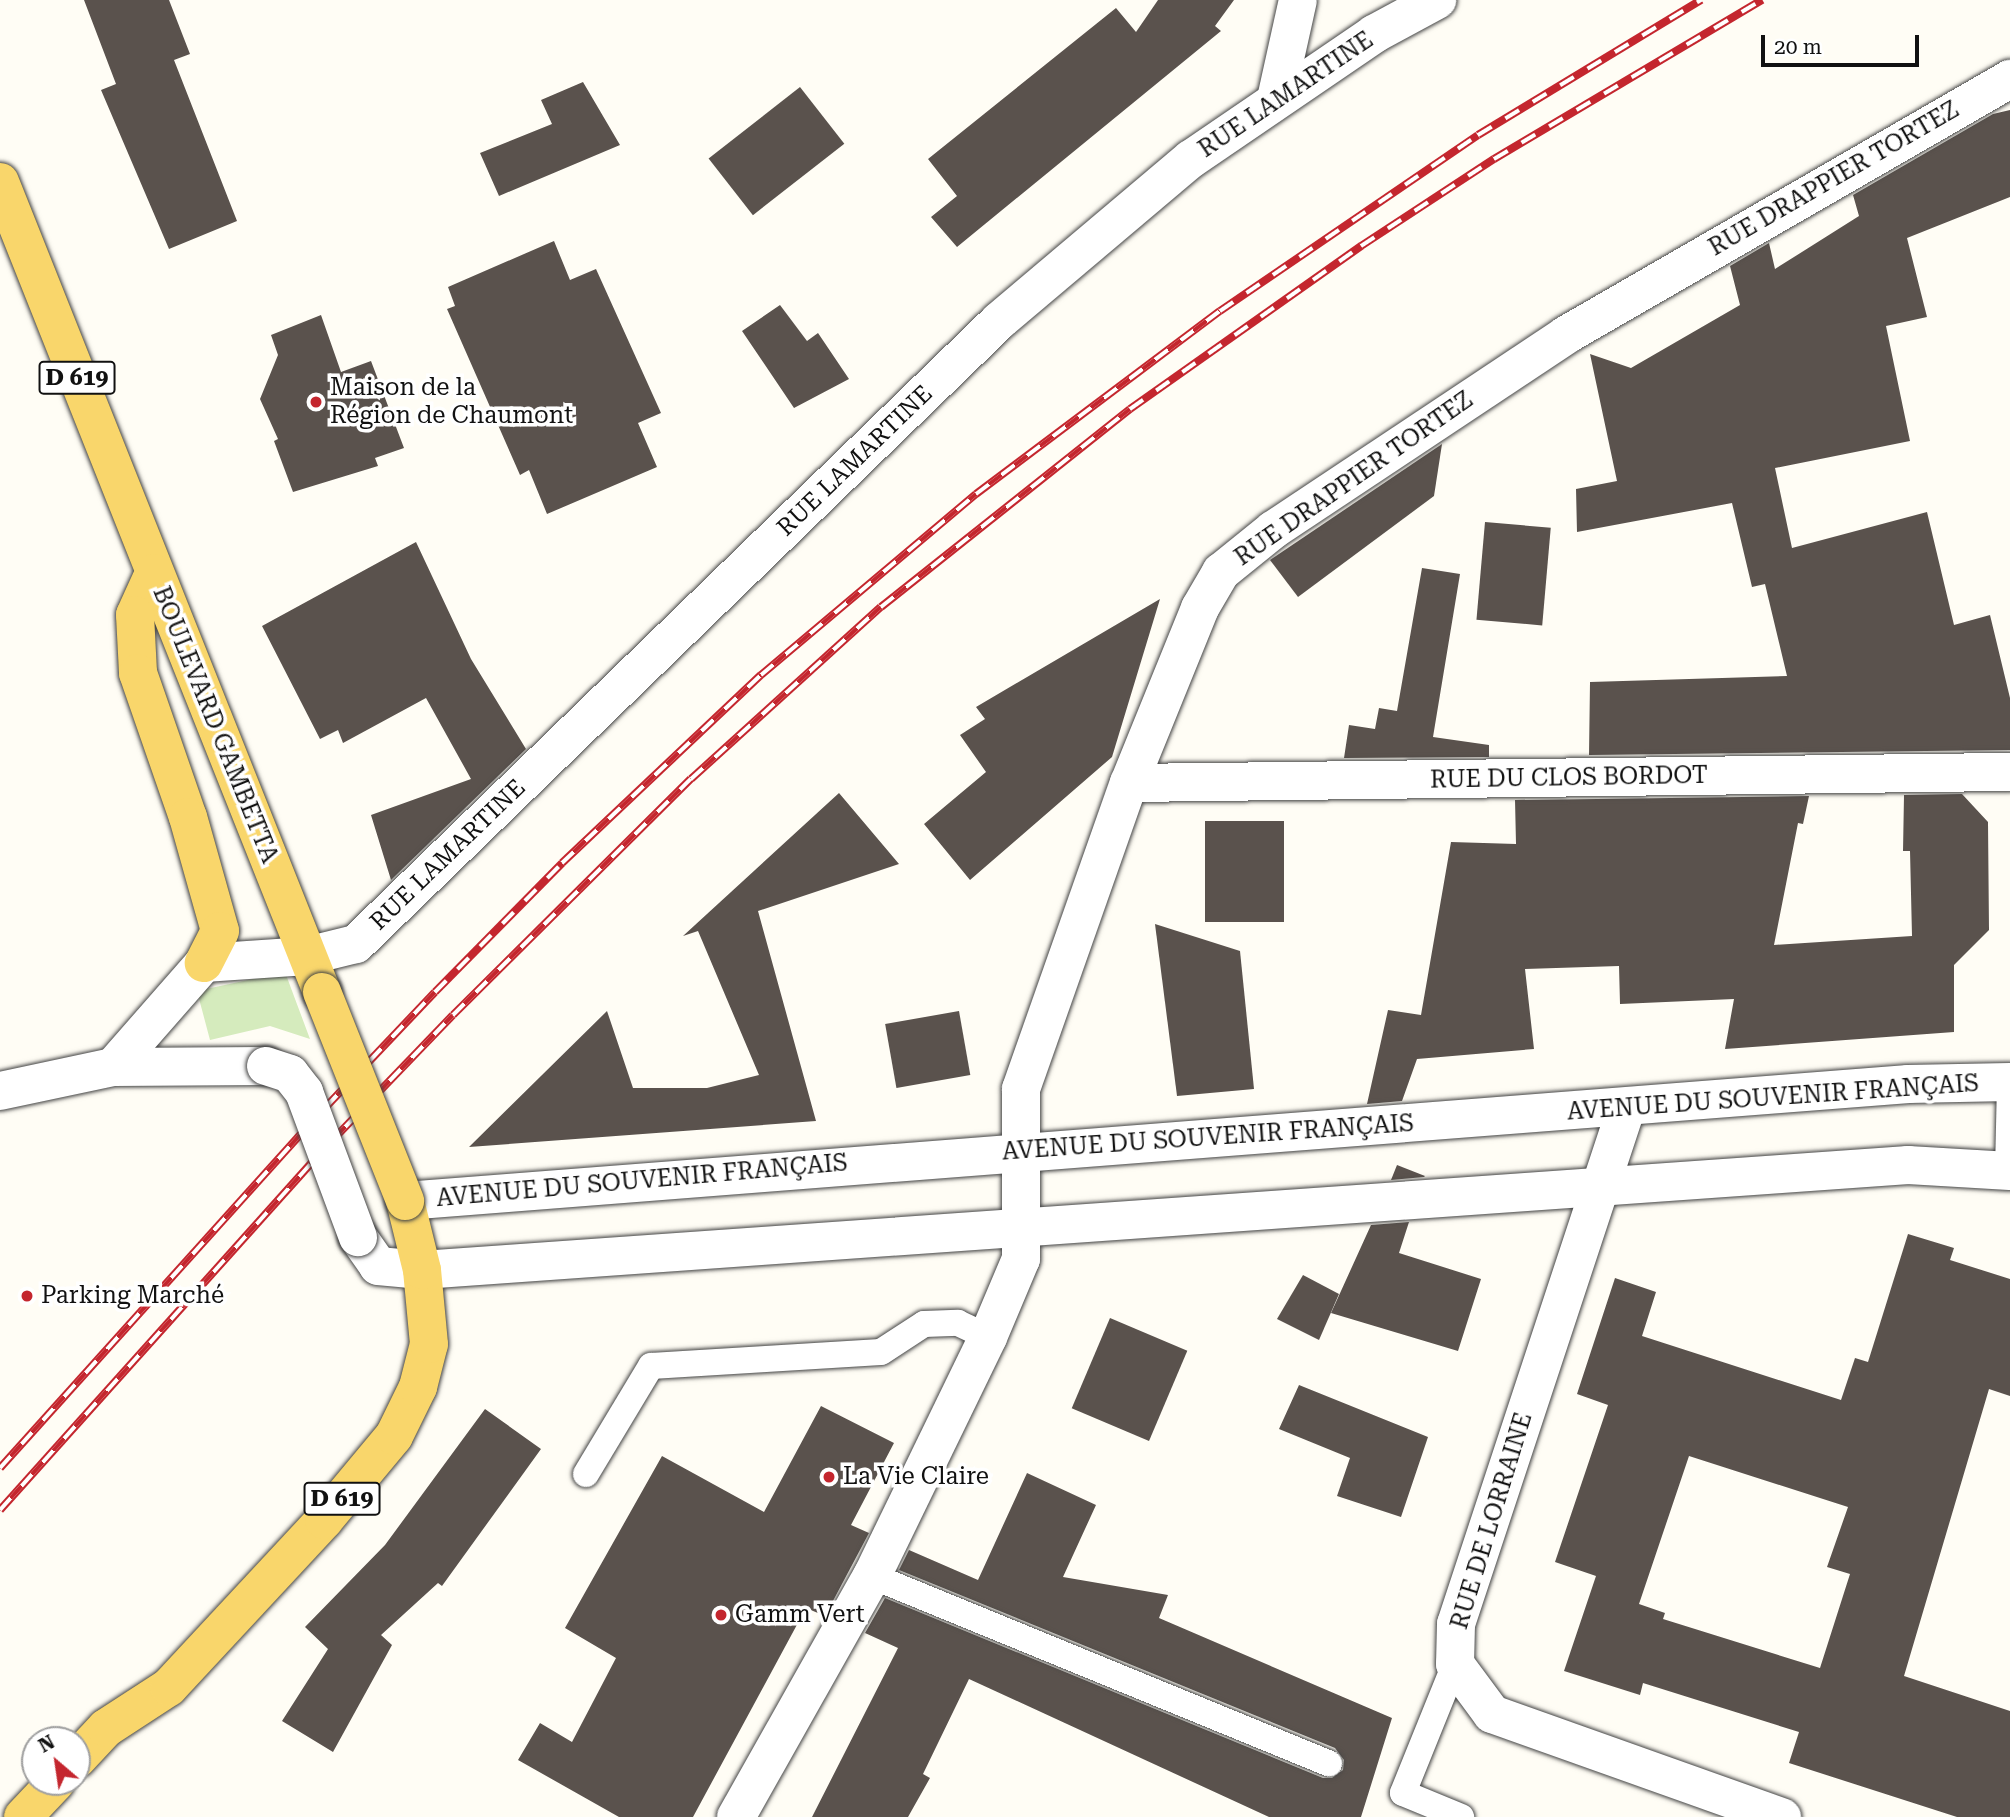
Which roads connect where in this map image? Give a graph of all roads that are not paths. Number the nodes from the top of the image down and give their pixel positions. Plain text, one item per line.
1 (1298, 0) edge
2 (1437, 0) edge
3 (2010, 79) edge
4 (1276, 99) junction
5 (0, 182) edge
6 (154, 573) junction
7 (2010, 772) edge
8 (1129, 783) junction
9 (307, 956) junction
10 (204, 964) junction
11 (113, 1067) junction
12 (2010, 1082) edge
13 (0, 1091) edge
14 (1626, 1109) junction
15 (1021, 1150) junction
16 (2009, 1171) edge
17 (1599, 1190) junction
18 (405, 1201) junction
19 (1020, 1225) junction
20 (422, 1269) junction
21 (988, 1337) junction
22 (586, 1474) dead end
23 (872, 1576) junction
24 (1455, 1664) junction
25 (91, 1744) edge
26 (1329, 1763) dead end
27 (43, 1796) edge
28 (1447, 1814) edge
29 (23, 1817) edge
30 (736, 1817) edge
31 (1782, 1817) edge

1 - 4 street
2 - 4 street, RUE LAMARTINE
3 - 8 street, RUE DRAPPIER TORTEZ
4 - 9 street, RUE LAMARTINE
5 - 6 main road, BOULEVARD GAMBETTA / D 619
6 - 9 main road, BOULEVARD GAMBETTA / D 619
6 - 10 main road
7 - 8 street, RUE DU CLOS BORDOT
8 - 15 street, RUE DRAPPIER TORTEZ
9 - 10 street, RUE LAMARTINE
9 - 18 main road, BOULEVARD GAMBETTA / D 619, bridge
10 - 11 street
11 - 13 street
11 - 20 street, bridge
12 - 14 street, AVENUE DU SOUVENIR FRANÇAIS
12 - 16 lane
14 - 15 street, AVENUE DU SOUVENIR FRANÇAIS
14 - 17 street, RUE DE LORRAINE
15 - 18 street, AVENUE DU SOUVENIR FRANÇAIS
15 - 19 street, RUE DRAPPIER TORTEZ
16 - 17 street
17 - 19 street
17 - 24 street, RUE DE LORRAINE
18 - 20 main road, BOULEVARD GAMBETTA / D 619
19 - 20 street
19 - 21 street, RUE DRAPPIER TORTEZ
20 - 25 main road, D 619
21 - 22 lane
21 - 23 street, RUE DRAPPIER TORTEZ
23 - 26 lane
23 - 30 street, RUE DRAPPIER TORTEZ
24 - 28 lane
24 - 31 street, RUE DE LORRAINE
27 - 29 main road

